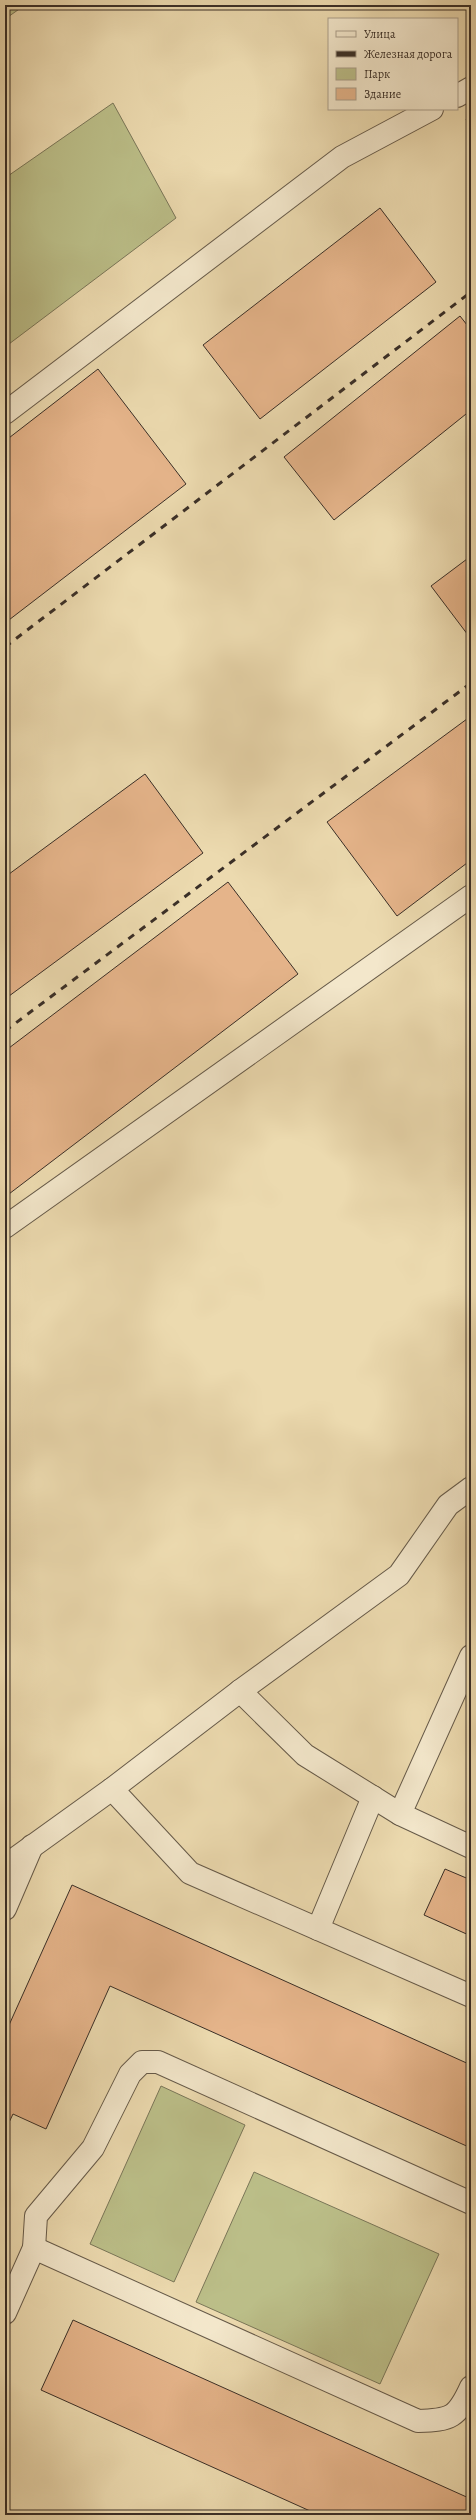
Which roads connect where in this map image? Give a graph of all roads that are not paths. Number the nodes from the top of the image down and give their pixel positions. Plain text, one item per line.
1 (471, 88) edge
2 (458, 95) edge
3 (430, 110) edge
4 (5, 412) edge
5 (471, 896) edge
6 (5, 1227) edge
7 (471, 1488) edge
8 (471, 1656) edge
9 (240, 1692) junction
10 (112, 1789) junction
11 (373, 1797) junction
12 (400, 1814) junction
13 (32, 1845) junction
14 (471, 1847) edge
15 (5, 1866) edge
16 (5, 1909) edge
17 (318, 1928) junction
18 (471, 1996) edge
19 (471, 2204) edge
20 (34, 2248) junction
21 (5, 2313) edge
22 (471, 2387) edge

1 - 2 lane
3 - 4 lane
5 - 6 lane
7 - 9 lane
8 - 12 lane
9 - 10 lane
9 - 11 lane
10 - 13 lane
10 - 17 lane
11 - 12 lane
11 - 17 lane
12 - 14 lane
13 - 15 lane
13 - 16 lane
17 - 18 lane
19 - 20 lane
20 - 21 lane
20 - 22 lane

